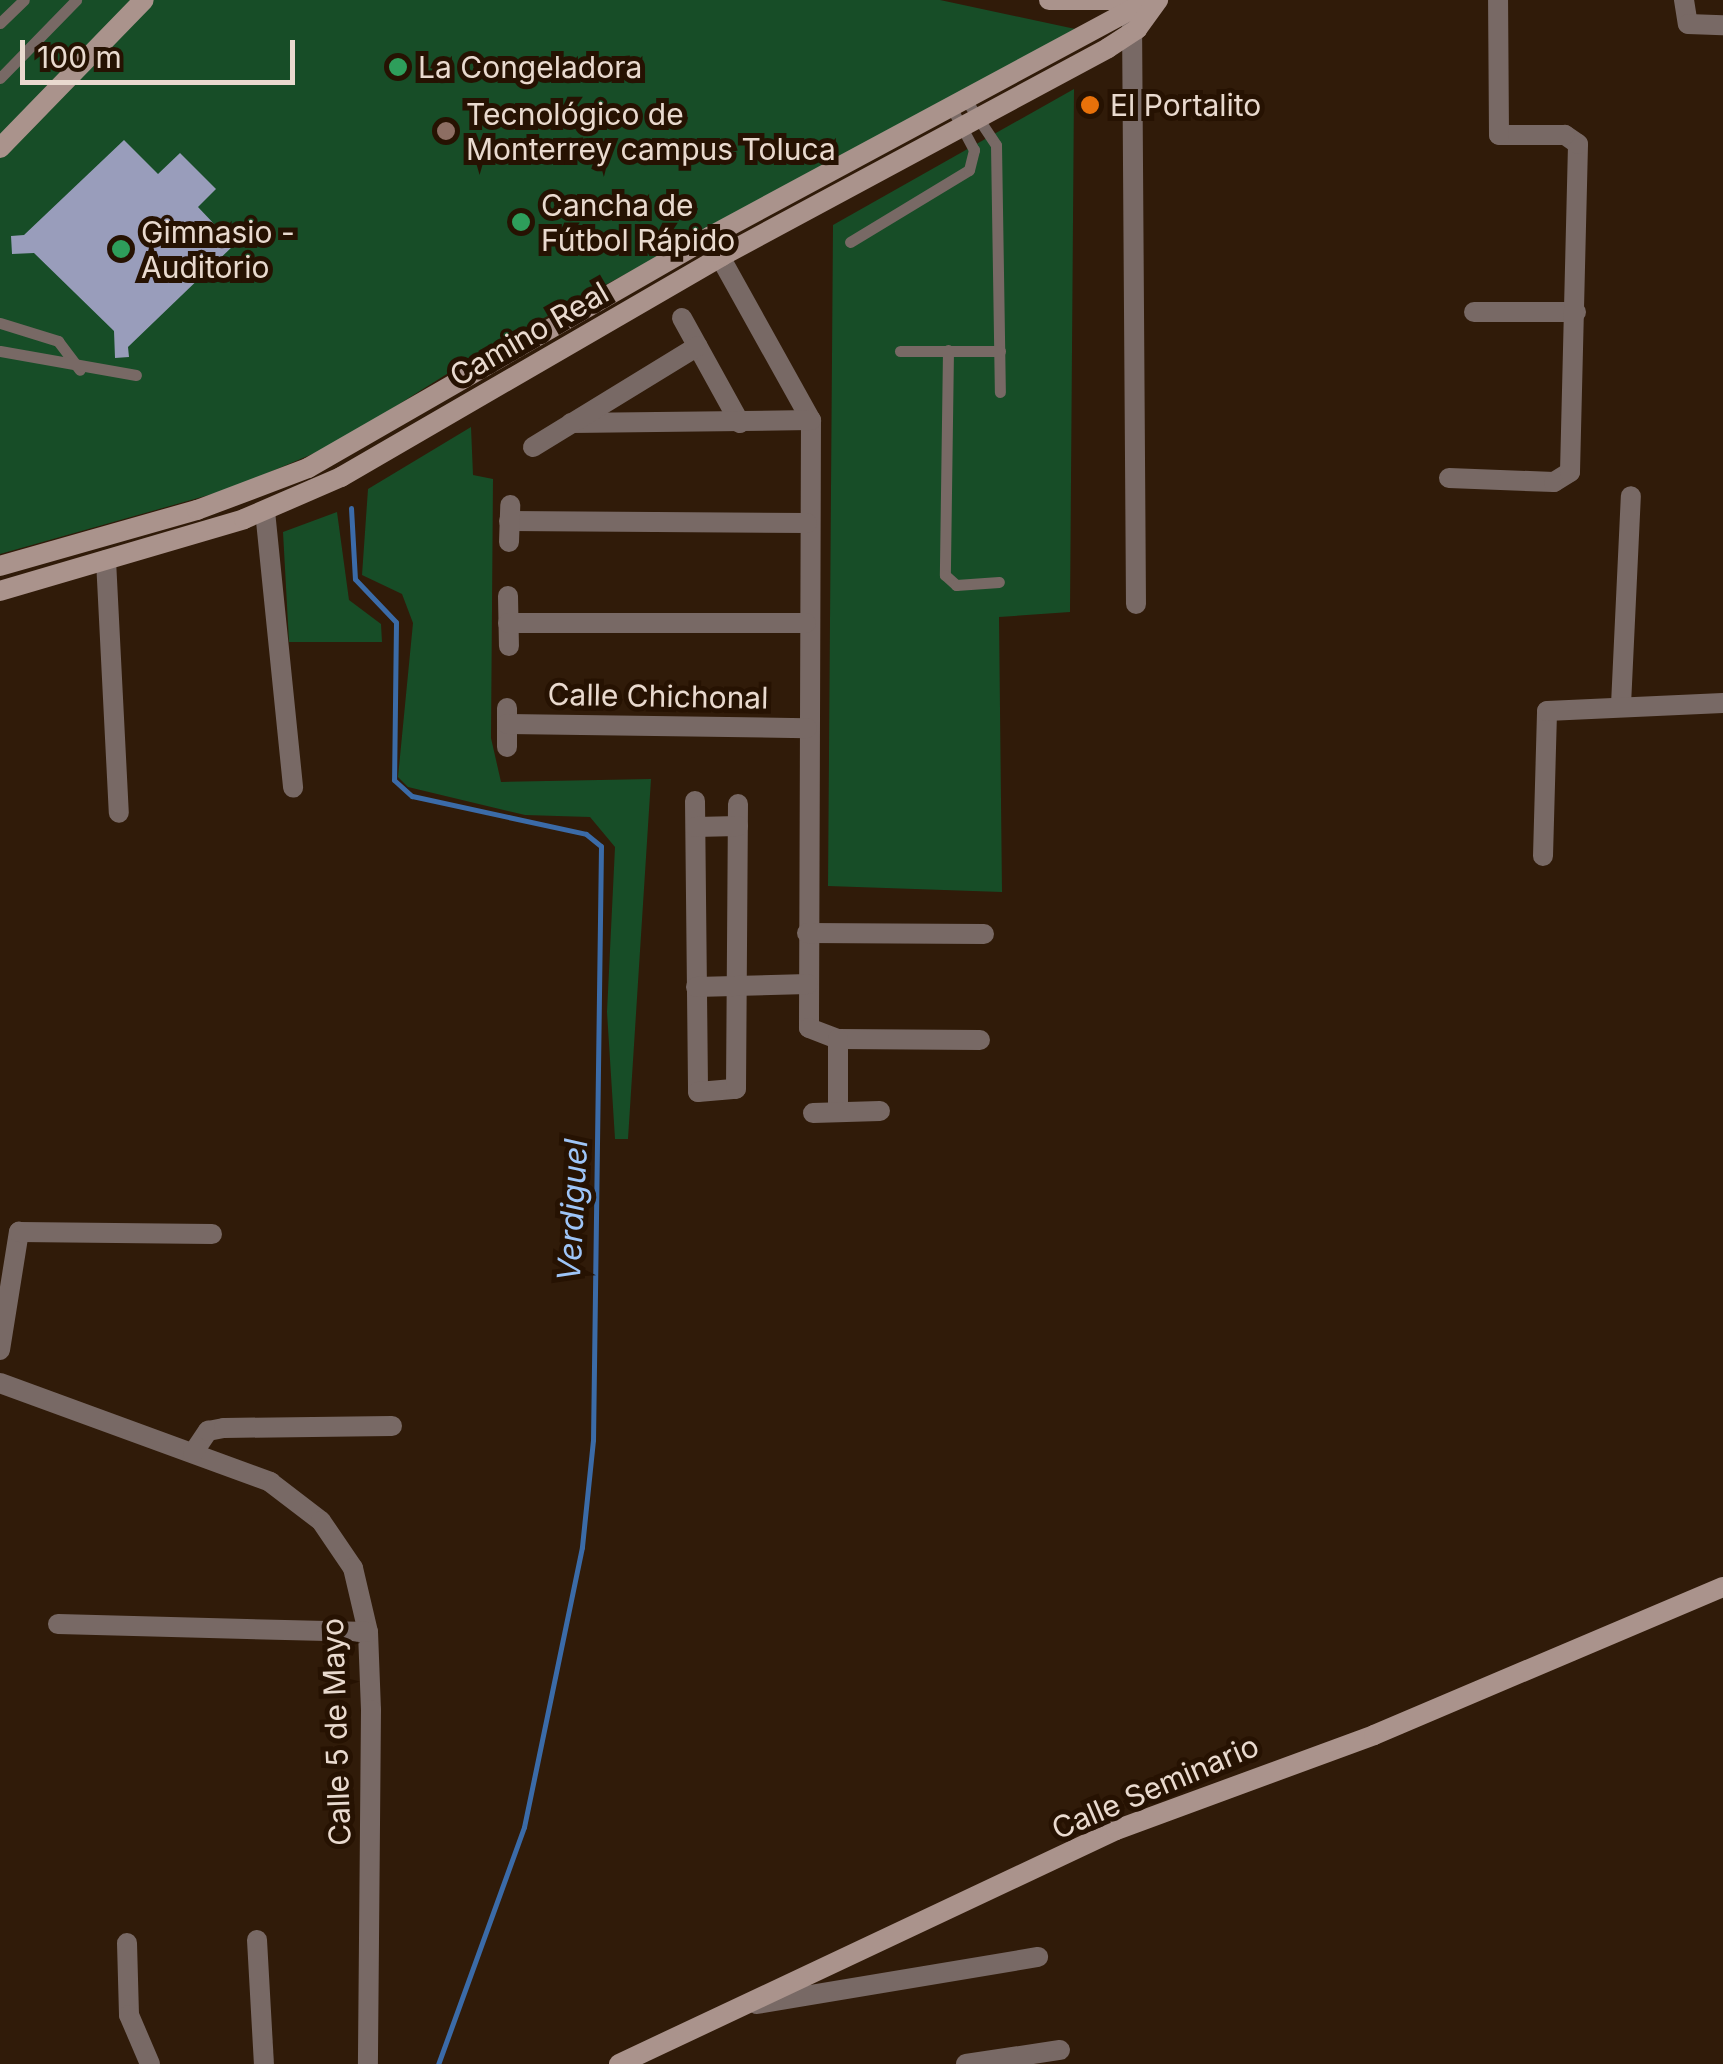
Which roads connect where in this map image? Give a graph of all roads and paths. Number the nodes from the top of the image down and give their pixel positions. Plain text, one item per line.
1 (24, 0) edge
2 (76, 0) edge
3 (144, 0) edge
4 (1049, 0) edge
5 (1148, 0) edge
6 (1158, 0) edge
7 (1498, 0) edge
8 (1125, 4) edge
9 (1684, 10) edge
10 (0, 23) edge
11 (1723, 25) edge
12 (1138, 29) junction
13 (0, 78) edge
14 (958, 103) junction
15 (970, 122) junction
16 (0, 148) edge
17 (710, 237) junction
18 (850, 242) dead end
19 (722, 256) junction
20 (1474, 312) dead end
21 (1576, 312) junction
22 (682, 318) dead end
23 (0, 323) edge
24 (698, 346) junction
25 (948, 350) junction
26 (1000, 350) junction
27 (0, 351) edge
28 (900, 351) dead end
29 (80, 370) junction
30 (136, 375) dead end
31 (1000, 392) dead end
32 (812, 420) junction
33 (571, 423) junction
34 (740, 423) junction
35 (533, 448) dead end
36 (1449, 478) dead end
37 (1631, 496) dead end
38 (265, 511) junction
39 (200, 520) junction
40 (509, 523) dead end
41 (807, 523) junction
42 (106, 560) junction
43 (0, 566) edge
44 (999, 582) dead end
45 (0, 591) edge
46 (508, 596) dead end
47 (1136, 604) dead end
48 (806, 622) junction
49 (508, 623) junction
50 (508, 646) dead end
51 (1723, 704) edge
52 (1622, 705) junction
53 (807, 728) junction
54 (508, 747) dead end
55 (293, 788) dead end
56 (696, 801) dead end
57 (119, 813) dead end
58 (696, 827) junction
59 (1543, 856) dead end
60 (807, 933) junction
61 (984, 934) dead end
62 (738, 984) junction
63 (808, 984) junction
64 (696, 987) junction
65 (838, 1039) junction
66 (980, 1040) dead end
67 (880, 1110) dead end
68 (838, 1112) junction
69 (813, 1114) dead end
70 (212, 1234) dead end
71 (0, 1350) edge
72 (0, 1383) edge
73 (392, 1426) dead end
74 (192, 1452) junction
75 (1723, 1587) edge
76 (58, 1624) dead end
77 (368, 1632) junction
78 (257, 1940) dead end
79 (127, 1943) dead end
80 (1038, 1957) dead end
81 (757, 2004) junction
82 (1060, 2050) dead end
83 (150, 2064) edge
84 (264, 2064) edge
85 (368, 2064) edge
86 (618, 2064) edge
87 (966, 2064) edge

1 - 10 lane
2 - 13 lane
3 - 16 main road
4 - 8 main road
5 - 8 main road, Camino Real
6 - 12 main road, Camino Real
7 - 21 street
8 - 12 street
8 - 14 main road, Camino Real
9 - 11 street
12 - 15 main road, Camino Real
12 - 47 street
14 - 15 lane
14 - 17 main road, Camino Real
15 - 18 lane
15 - 19 main road, Camino Real
15 - 26 lane
17 - 19 street
17 - 39 main road, Camino Real
19 - 32 street
19 - 38 main road, Camino Real
20 - 21 street
21 - 36 street
22 - 24 street
23 - 29 lane
24 - 33 street
24 - 34 street
25 - 26 lane
25 - 28 lane
25 - 44 lane
26 - 31 lane
27 - 29 lane
29 - 30 lane
32 - 34 street
32 - 41 street
33 - 34 street
33 - 35 street
37 - 52 street
38 - 39 main road, Camino Real
38 - 55 street
39 - 42 main road, Camino Real
39 - 43 main road, Camino Real
40 - 41 street
41 - 48 street
42 - 45 main road, Camino Real
42 - 57 street
46 - 49 street
48 - 49 street
48 - 53 street
49 - 50 street
51 - 52 street
52 - 59 street
53 - 54 street, Calle Chichonal
53 - 60 street
56 - 58 street
58 - 62 street
58 - 64 street
60 - 61 street
60 - 63 street
62 - 63 street
62 - 64 street
62 - 64 street
63 - 65 street
65 - 66 street
65 - 68 street
67 - 68 street
68 - 69 street
70 - 71 street
72 - 74 street, Calle 5 de Mayo
73 - 74 street
74 - 77 street, Calle 5 de Mayo
75 - 81 main road, Calle Seminario
76 - 77 street
77 - 85 street, Calle 5 de Mayo
78 - 84 street
79 - 83 street
80 - 81 street
81 - 86 main road, Calle Seminario
82 - 87 street

